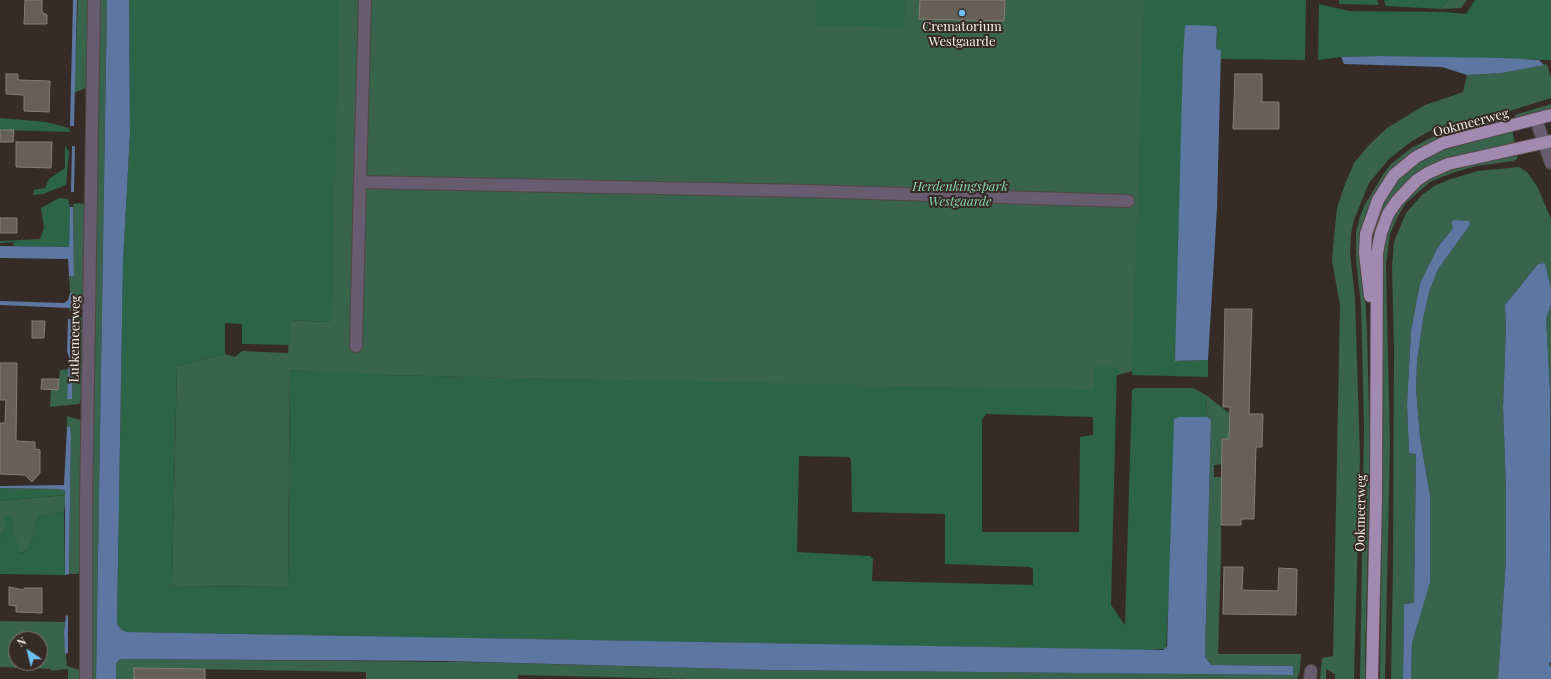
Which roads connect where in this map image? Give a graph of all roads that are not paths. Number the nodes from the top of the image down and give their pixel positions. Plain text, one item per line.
1 (94, 0) edge
2 (365, 0) edge
3 (1551, 115) edge
4 (1536, 120) junction
5 (1548, 142) edge
6 (1551, 163) edge
7 (360, 182) junction
8 (1128, 201) dead end
9 (356, 346) dead end
10 (1375, 347) junction
11 (86, 679) edge
12 (1372, 679) edge

1 - 11 street, Lutkemeerweg
2 - 7 street
3 - 4 main road, Ookmeerweg
4 - 5 street
4 - 10 main road, Ookmeerweg
5 - 6 street
5 - 10 main road, Ookmeerweg
7 - 8 street
7 - 9 street
10 - 12 main road, Ookmeerweg

